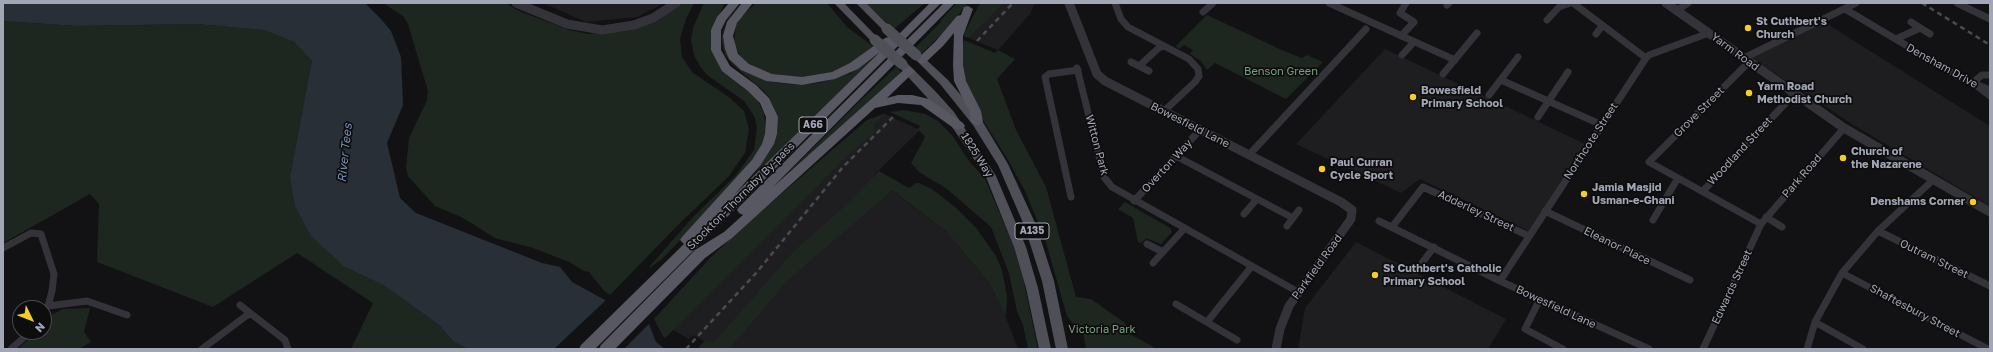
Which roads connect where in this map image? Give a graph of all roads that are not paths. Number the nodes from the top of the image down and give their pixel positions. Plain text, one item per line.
1 (516, 3) edge
2 (676, 3) edge
3 (735, 3) edge
4 (748, 3) edge
5 (839, 3) edge
6 (861, 3) edge
7 (936, 3) edge
8 (950, 3) edge
9 (1069, 3) edge
10 (1115, 3) edge
11 (1201, 3) edge
12 (1329, 3) edge
13 (1406, 3) edge
14 (1570, 3) edge
15 (1573, 3) edge
16 (1666, 3) edge
17 (1688, 3) edge
18 (1856, 3) edge
19 (1957, 3) edge
20 (1211, 5) edge
21 (970, 6) edge
22 (1844, 9) junction
23 (1676, 11) junction
24 (1203, 12) dead end
25 (1990, 19) edge
26 (1547, 20) dead end
27 (1911, 22) dead end
28 (1602, 26) junction
29 (1920, 28) junction
30 (1366, 29) dead end
31 (1477, 33) dead end
32 (1709, 33) junction
33 (1596, 34) dead end
34 (1930, 34) dead end
35 (1401, 36) junction
36 (1896, 39) junction
37 (1414, 42) junction
38 (1162, 45) junction
39 (1402, 55) dead end
40 (919, 57) junction
41 (1518, 57) dead end
42 (1646, 58) junction
43 (1455, 60) junction
44 (1747, 60) junction
45 (1131, 62) dead end
46 (1139, 66) junction
47 (906, 68) junction
48 (1149, 71) dead end
49 (1568, 72) dead end
50 (1443, 74) dead end
51 (1990, 75) edge
52 (1501, 80) junction
53 (1977, 86) junction
54 (1990, 90) edge
55 (1794, 94) junction
56 (1489, 95) dead end
57 (1990, 96) edge
58 (1548, 101) junction
59 (872, 107) junction
60 (1164, 111) junction
61 (1538, 117) dead end
62 (977, 122) junction
63 (1602, 125) junction
64 (959, 126) junction
65 (1844, 128) junction
66 (1200, 130) junction
67 (1249, 155) junction
68 (1176, 156) junction
69 (1678, 178) junction
70 (1933, 180) junction
71 (1703, 191) junction
72 (1071, 197) dead end
73 (1257, 198) junction
74 (1134, 201) junction
75 (1300, 210) dead end
76 (1352, 210) joint
77 (1545, 211) junction
78 (1990, 212) edge
79 (1244, 214) dead end
80 (1766, 217) junction
81 (1293, 218) junction
82 (1653, 220) dead end
83 (1379, 221) dead end
84 (1761, 224) junction
85 (1287, 226) dead end
86 (1392, 227) junction
87 (1782, 227) dead end
88 (1184, 229) junction
89 (1878, 231) junction
90 (1529, 236) junction
91 (1147, 244) dead end
92 (1434, 247) junction
93 (3, 248) edge
94 (1163, 252) junction
95 (700, 254) junction
96 (1153, 263) dead end
97 (1252, 266) junction
98 (665, 271) junction
99 (1416, 271) dead end
100 (1842, 273) junction
101 (1690, 280) dead end
102 (1500, 281) junction
103 (1990, 286) edge
104 (1298, 292) junction
105 (48, 300) edge
106 (1540, 300) junction
107 (1176, 304) dead end
108 (240, 305) dead end
109 (52, 308) edge
110 (250, 313) junction
111 (127, 315) dead end
112 (1207, 322) junction
113 (1814, 322) junction
114 (21, 340) edge
115 (1237, 340) dead end
116 (11, 349) edge
117 (202, 349) edge
118 (288, 349) edge
119 (586, 349) edge
120 (606, 349) edge
121 (1045, 349) edge
122 (1062, 349) edge
123 (1276, 349) edge
124 (1563, 349) edge
125 (1649, 349) edge
126 (1703, 349) edge
127 (1807, 349) edge
128 (1863, 349) edge
129 (1988, 349) edge

1 - 2 street
3 - 98 highway
4 - 7 highway, A66
5 - 47 main road, 1825 Way / A135, bridge
6 - 40 main road, 1825 Way / A135, bridge
7 - 98 highway, Stockton-Thornaby By-pass / A66
8 - 95 highway, Stockton-Thornaby By-pass / A66
9 - 60 street, Bowesfield Lane
10 - 38 street
11 - 20 street
12 - 35 street
13 - 35 street
14 - 26 street
15 - 28 street
16 - 23 street, Yarm Road
17 - 23 street
18 - 22 street, Grove Street
19 - 25 street
20 - 24 street
21 - 40 highway
21 - 62 highway
22 - 36 street, Densham Drive
22 - 44 street, Grove Street
23 - 32 street, Yarm Road
27 - 29 street, Densham Drive
28 - 33 street
28 - 42 street
29 - 34 street, Densham Drive
29 - 36 street, Densham Drive
30 - 67 street
31 - 43 street
32 - 42 street
32 - 44 street, Yarm Road
35 - 37 street
36 - 53 street, Densham Drive
37 - 39 street
37 - 43 street
38 - 46 street
38 - 60 street
40 - 47 main road
40 - 62 main road, 1825 Way / A135
41 - 52 street
42 - 63 street, Northcote Street
43 - 50 street
44 - 55 street, Yarm Road
44 - 69 street, Grove Street
45 - 46 street
46 - 48 street
47 - 59 highway, A66
47 - 64 main road, 1825 Way / A135
49 - 58 street
51 - 53 street
52 - 56 street
52 - 58 street
53 - 54 street, Densham Drive
53 - 57 street
55 - 65 street, Yarm Road
55 - 71 street, Woodland Street
58 - 61 street
58 - 63 street
59 - 64 highway, A66
59 - 95 highway, A66
60 - 66 street, Bowesfield Lane
62 - 122 main road, 1825 Way / A135
63 - 77 street, Northcote Street
64 - 121 main road, 1825 Way / A135
65 - 70 street, Yarm Road
65 - 80 street, Park Road
66 - 67 street, Bowesfield Lane
66 - 68 street, Overton Way
67 - 76 street, Bowesfield Lane
68 - 73 street
68 - 74 street, Overton Way
69 - 71 street
69 - 82 street
70 - 78 street, Yarm Road
70 - 89 street
71 - 84 street
72 - 74 street, Witton Park
73 - 79 street
73 - 81 street
74 - 88 street, Witton Park
75 - 81 street
76 - 104 street, Parkfield Road
77 - 90 street, Northcote Street
77 - 101 street, Eleanor Place
80 - 84 street, Park Road
80 - 87 street
81 - 85 street
83 - 86 street, Bowesfield Lane
84 - 126 street, Edwards Street
86 - 90 street, Adderley Street
86 - 92 street, Bowesfield Lane
88 - 94 street
88 - 97 street, Witton Park
89 - 100 street
89 - 103 street, Outram Street
90 - 102 street, Northcote Street
91 - 94 street
92 - 99 street
92 - 102 street, Bowesfield Lane
93 - 105 street
94 - 96 street
95 - 120 highway, A66
97 - 104 street, Witton Park
97 - 112 street
98 - 119 highway, A66
100 - 113 street
100 - 129 street, Shaftesbury Street
102 - 106 street, Bowesfield Lane
104 - 123 street, Parkfield Road
106 - 124 street
106 - 125 street, Bowesfield Lane
107 - 112 street
108 - 110 street
109 - 111 street
110 - 117 street
110 - 118 street
112 - 115 street
113 - 127 street
113 - 128 street
114 - 116 street

